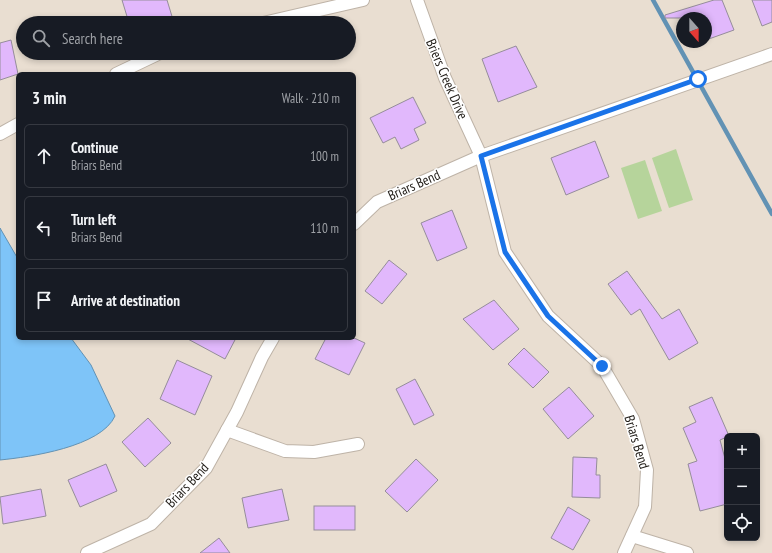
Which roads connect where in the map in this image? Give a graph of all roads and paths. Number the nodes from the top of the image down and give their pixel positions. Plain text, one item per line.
1 (364, 0) edge
2 (417, 0) edge
3 (294, 16) edge
4 (772, 54) edge
5 (145, 60) edge
6 (120, 72) edge
7 (16, 125) edge
8 (0, 134) edge
9 (481, 156) junction
10 (356, 222) edge
11 (271, 340) edge
12 (227, 430) junction
13 (358, 444) dead end
14 (632, 536) junction
15 (87, 553) edge
16 (624, 553) edge
17 (687, 553) edge

1 - 3 street
2 - 9 street, Briers Creek Drive
4 - 9 street, Briars Bend
5 - 6 street
7 - 8 street
9 - 10 street, Briars Bend
9 - 14 street, Briars Bend
11 - 12 street, Briars Bend
12 - 13 street
12 - 15 street, Briars Bend
14 - 16 street, Briars Bend
14 - 17 street

